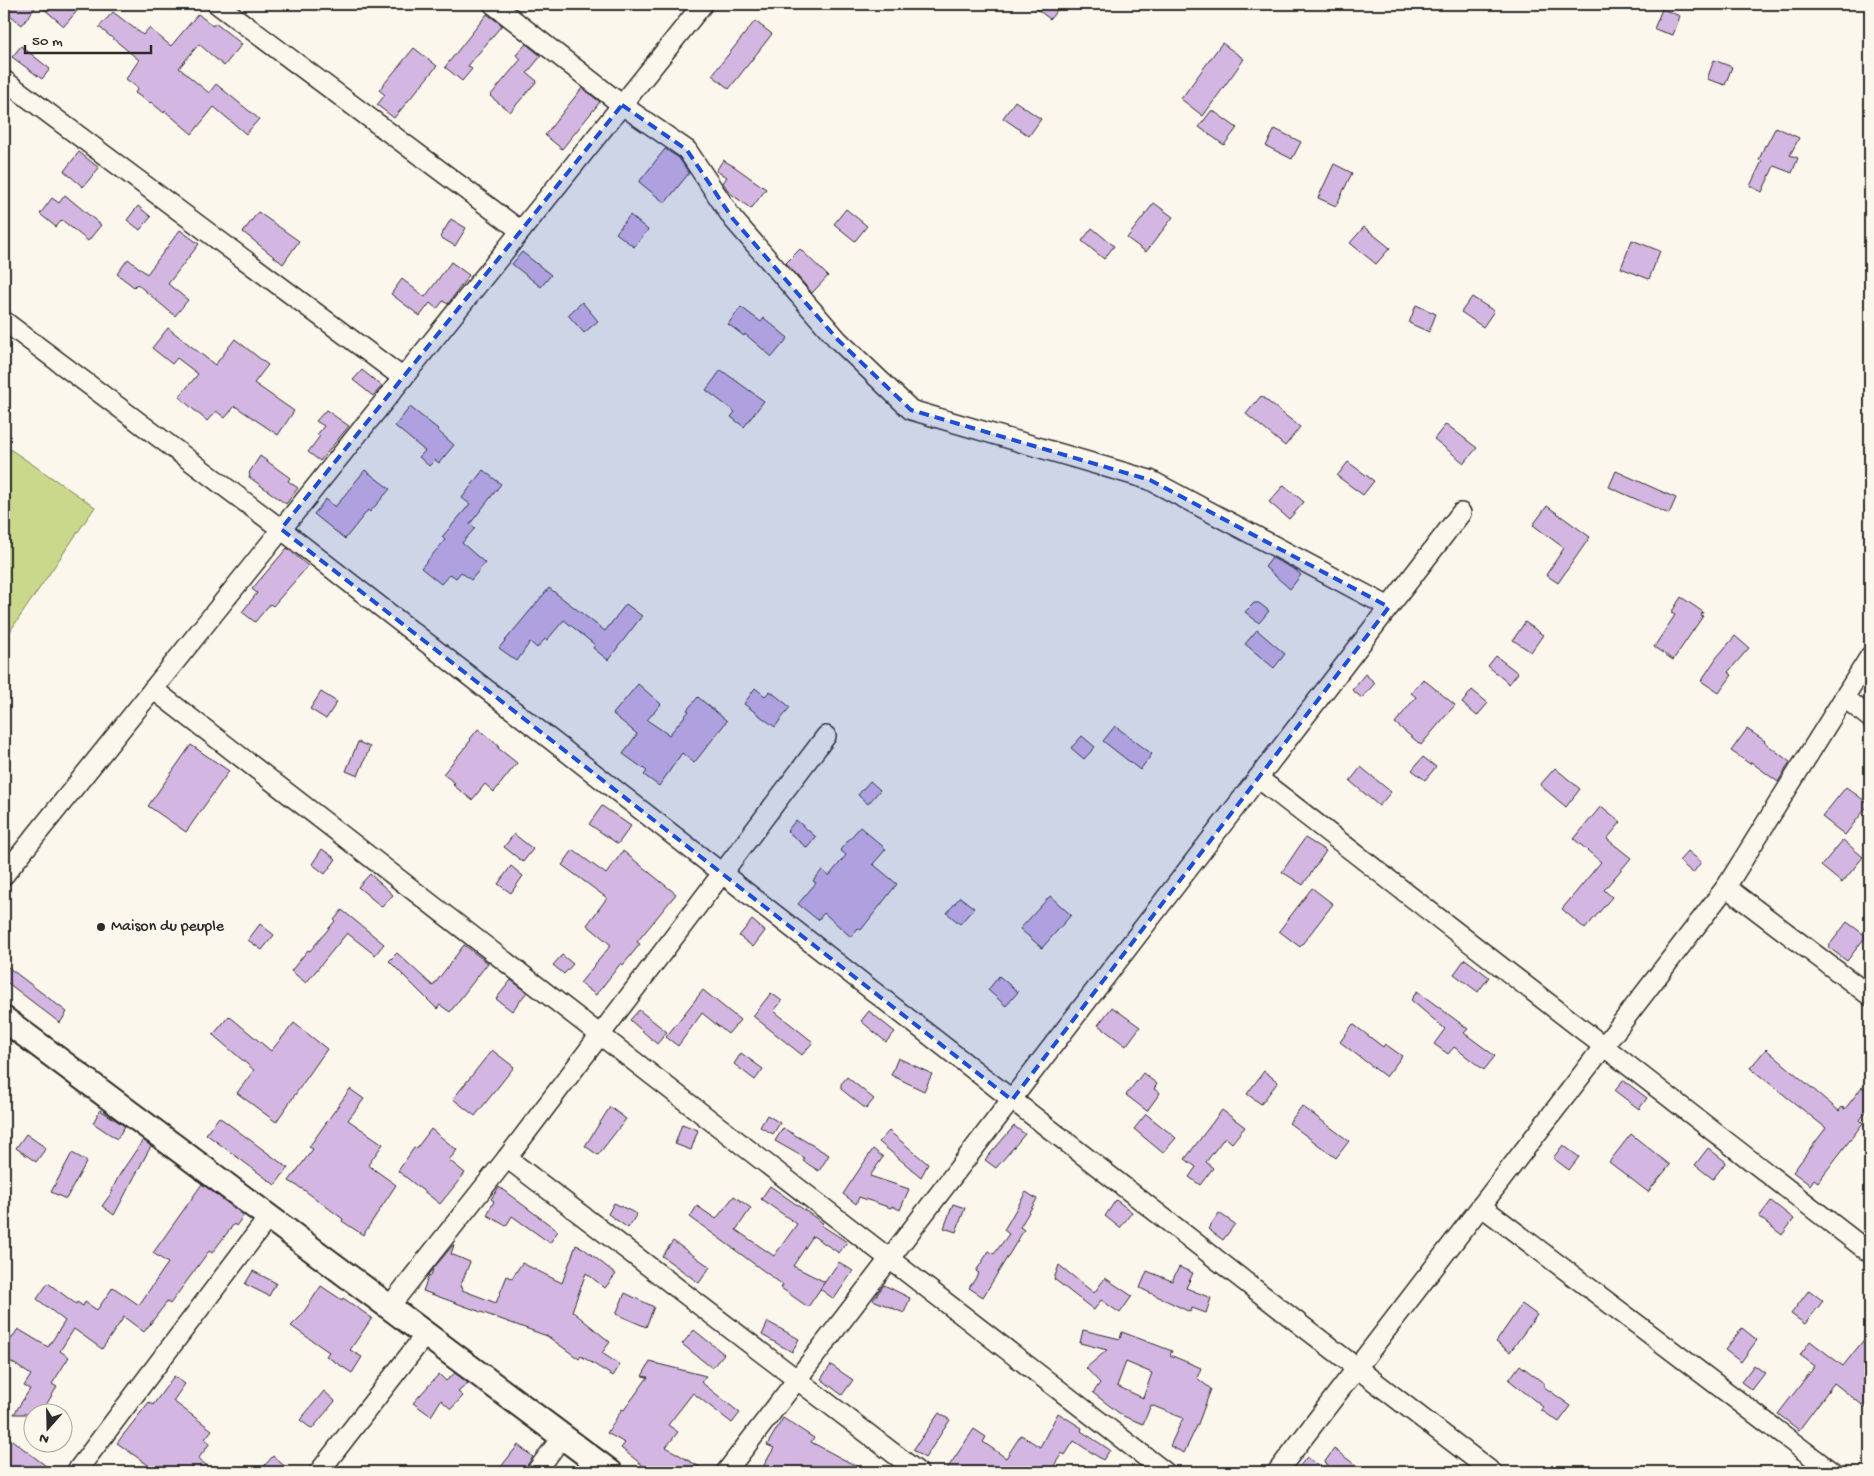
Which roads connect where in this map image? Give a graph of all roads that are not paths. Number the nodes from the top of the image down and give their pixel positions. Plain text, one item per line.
1 (217, 4) edge
2 (493, 4) edge
3 (703, 4) edge
4 (4, 80) edge
5 (622, 105) junction
6 (521, 231) junction
7 (4, 321) edge
8 (403, 378) junction
9 (1461, 513) dead end
10 (281, 529) junction
11 (1389, 607) junction
12 (1870, 656) edge
13 (153, 689) junction
14 (1844, 697) junction
15 (1870, 718) edge
16 (826, 736) dead end
17 (1258, 778) junction
18 (722, 873) junction
19 (4, 874) edge
20 (1726, 887) junction
21 (1870, 996) edge
22 (4, 1019) edge
23 (600, 1035) junction
24 (1604, 1046) junction
25 (1012, 1100) junction
26 (507, 1158) junction
27 (1481, 1206) junction
28 (268, 1218) junction
29 (1870, 1253) edge
30 (890, 1259) junction
31 (389, 1308) junction
32 (425, 1335) junction
33 (1356, 1368) junction
34 (797, 1380) junction
35 (562, 1437) junction
36 (76, 1472) edge
37 (319, 1472) edge
38 (536, 1472) edge
39 (610, 1472) edge
40 (726, 1472) edge
41 (918, 1472) edge
42 (1165, 1472) edge
43 (1277, 1472) edge
44 (1492, 1472) edge
45 (1832, 1472) edge

1 - 6 street
2 - 5 street
3 - 5 street
4 - 8 street
5 - 6 street
5 - 11 street
6 - 8 street
7 - 10 street
8 - 10 street
9 - 11 street
10 - 13 street
10 - 18 street
11 - 17 street
12 - 14 street
13 - 19 street
13 - 23 street
14 - 15 street
14 - 20 street
16 - 18 street
17 - 24 street
17 - 25 street
18 - 23 street
18 - 25 street
20 - 21 street
20 - 24 street
22 - 28 main road
23 - 26 street
23 - 30 street
24 - 27 street
24 - 29 street
25 - 30 street
25 - 33 street
26 - 31 street
26 - 34 street
27 - 33 street
27 - 45 street
28 - 31 main road
28 - 36 street
30 - 34 street
30 - 42 street
31 - 32 main road
32 - 35 main road
32 - 37 street
33 - 43 street
33 - 44 street
34 - 40 street
34 - 41 street
35 - 38 street
35 - 39 main road

